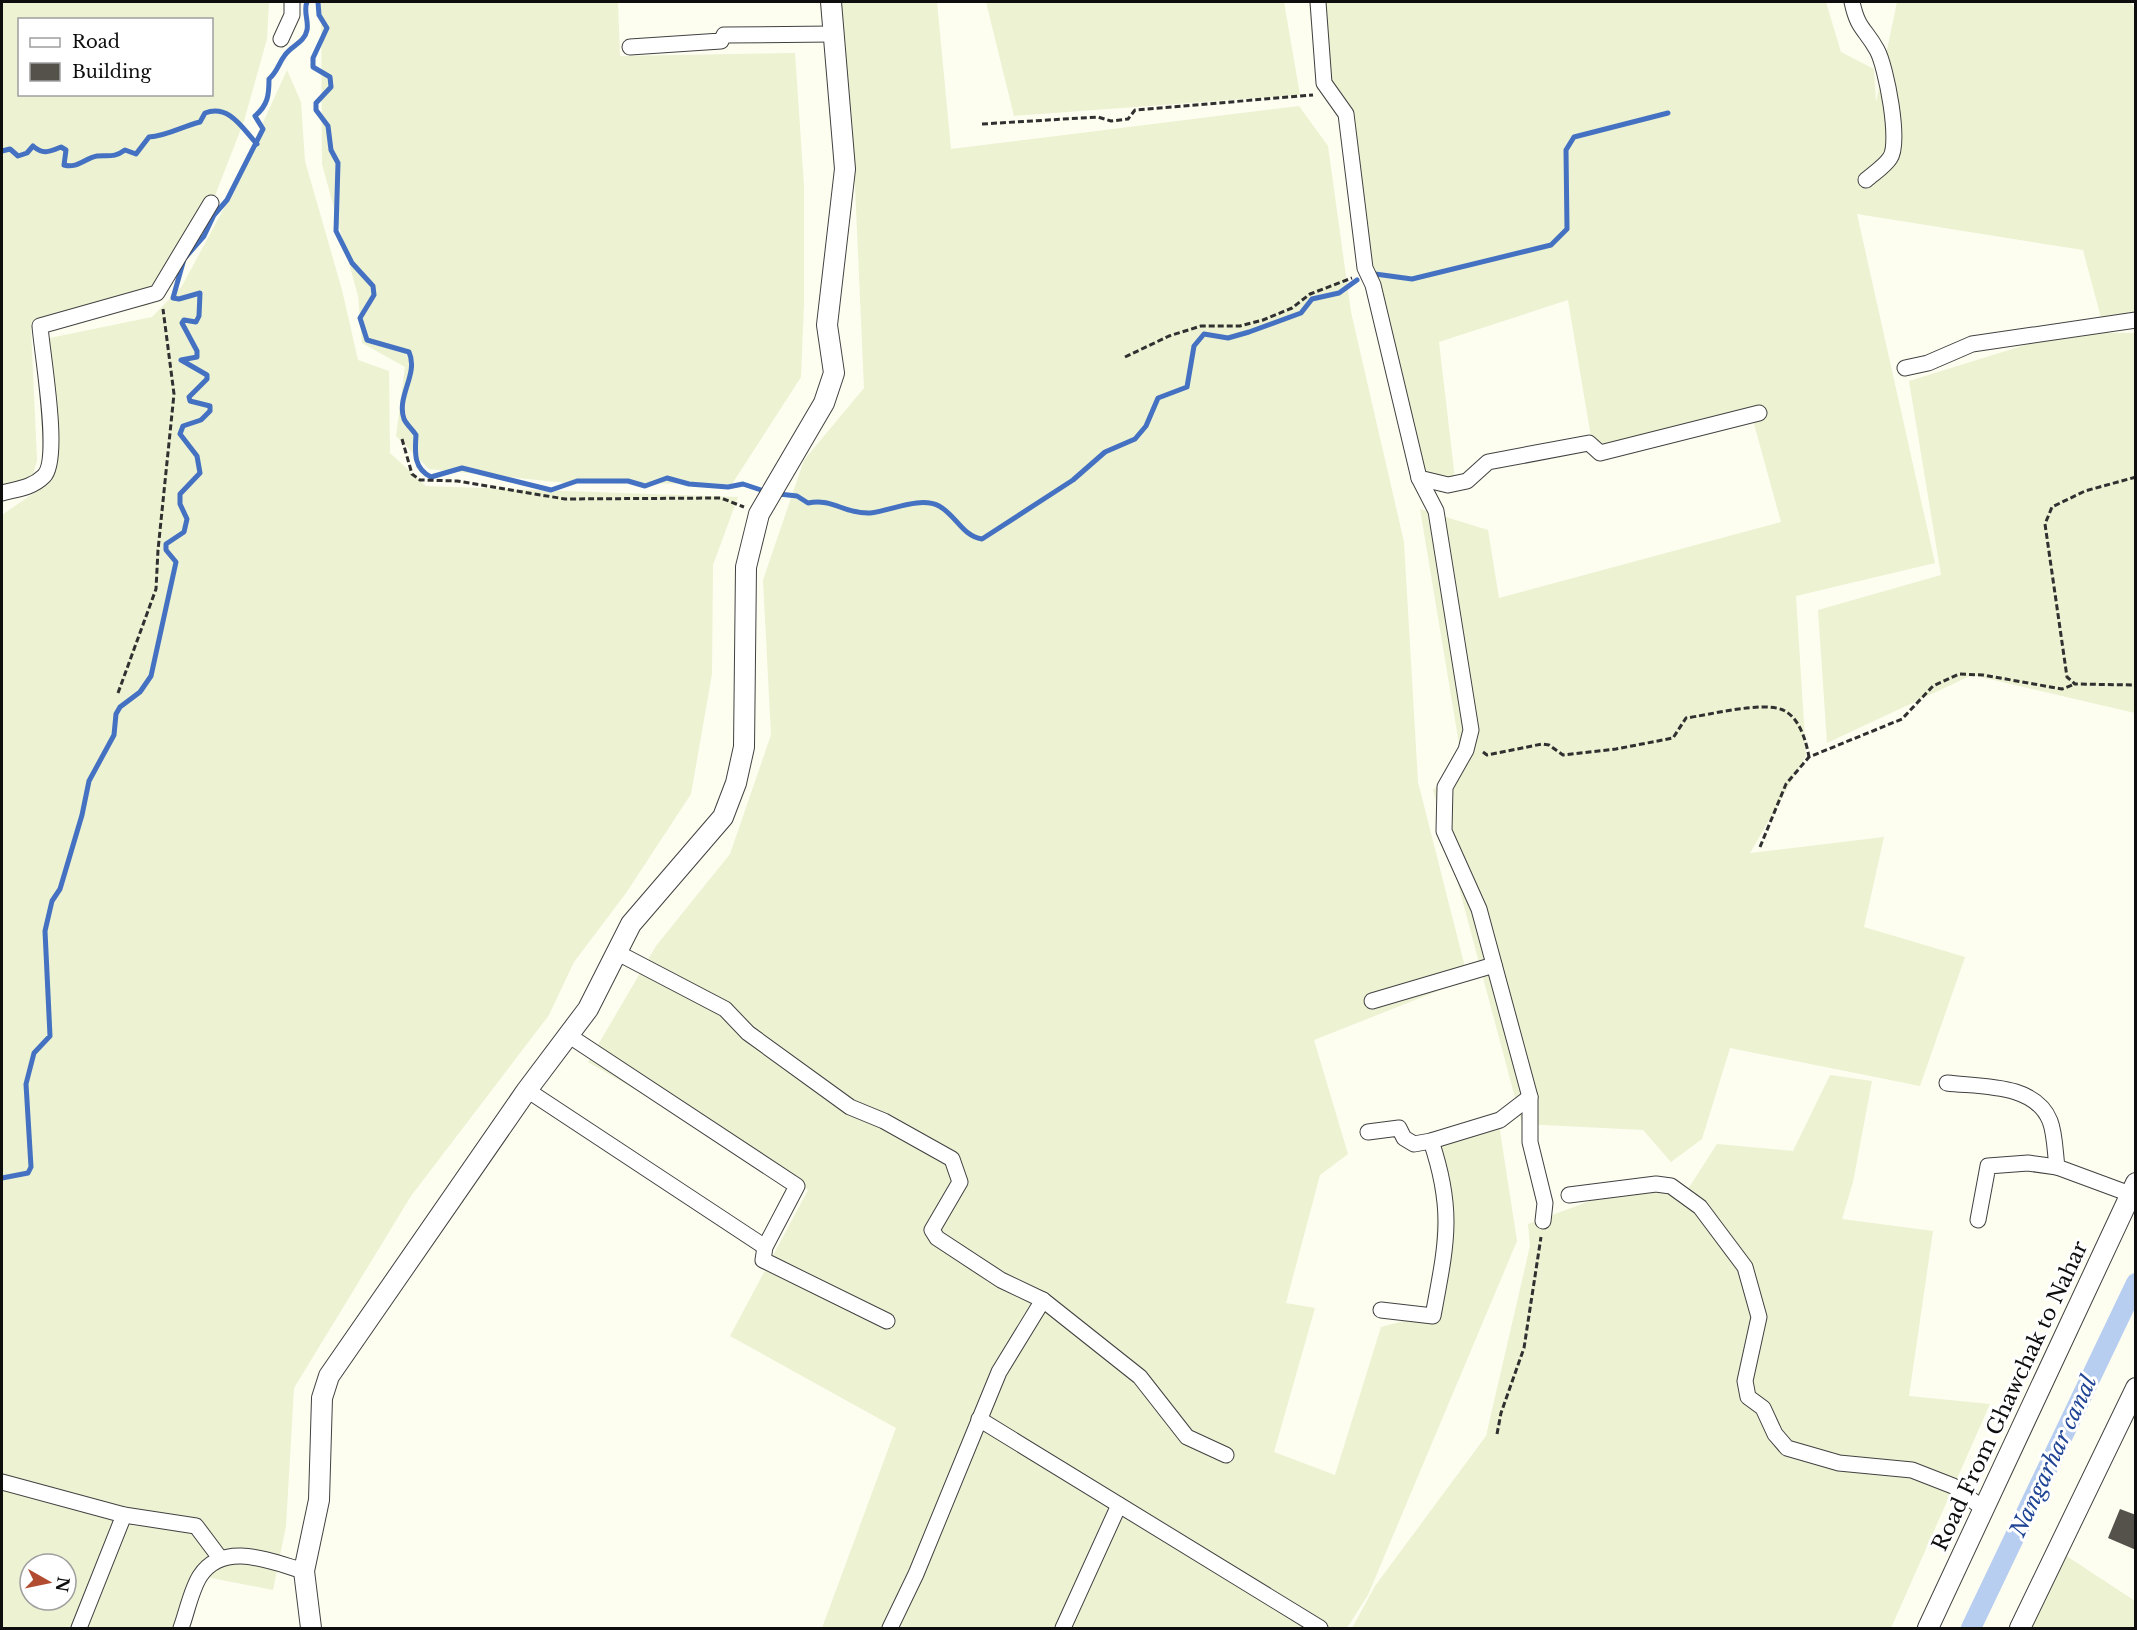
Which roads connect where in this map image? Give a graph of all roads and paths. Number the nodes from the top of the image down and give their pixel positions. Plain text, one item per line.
1 (292, 2) edge
2 (831, 2) edge
3 (1318, 2) edge
4 (1852, 2) edge
5 (832, 34) junction
6 (281, 39) dead end
7 (630, 46) dead end
8 (1334, 94) junction
9 (982, 124) dead end
10 (1866, 180) dead end
11 (211, 203) dead end
12 (1365, 268) junction
13 (157, 293) junction
14 (2136, 320) edge
15 (1125, 357) dead end
16 (1905, 368) dead end
17 (1759, 413) dead end
18 (402, 439) dead end
19 (1419, 477) junction
20 (2136, 477) edge
21 (2, 493) edge
22 (759, 514) junction
23 (2075, 684) junction
24 (2136, 685) edge
25 (118, 693) dead end
26 (1471, 730) junction
27 (1809, 758) junction
28 (1760, 848) dead end
29 (616, 952) junction
30 (1494, 965) junction
31 (1372, 1001) dead end
32 (568, 1035) junction
33 (1947, 1083) dead end
34 (527, 1090) junction
35 (1530, 1097) junction
36 (1368, 1131) dead end
37 (1431, 1141) junction
38 (2057, 1167) junction
39 (2133, 1189) edge
40 (1569, 1195) dead end
41 (1978, 1220) dead end
42 (1543, 1221) joint
43 (765, 1247) junction
44 (1043, 1300) junction
45 (1381, 1310) dead end
46 (887, 1321) dead end
47 (2136, 1388) edge
48 (979, 1419) junction
49 (1497, 1434) dead end
50 (1226, 1455) dead end
51 (2, 1482) edge
52 (1119, 1505) junction
53 (1984, 1509) junction
54 (124, 1515) junction
55 (220, 1558) junction
56 (304, 1571) junction
57 (79, 1629) edge
58 (181, 1629) edge
59 (311, 1629) edge
60 (890, 1629) edge
61 (1063, 1629) edge
62 (1320, 1629) edge
63 (1928, 1629) edge
64 (2020, 1629) edge

1 - 6 street
2 - 5 street
3 - 8 street
4 - 10 street
5 - 7 street
5 - 22 street
8 - 9 path
8 - 12 street
11 - 13 street
12 - 15 path
12 - 19 street
13 - 21 street
13 - 25 path
14 - 16 street
17 - 19 street
18 - 22 path
19 - 26 street
20 - 23 path
22 - 29 street
23 - 24 path
23 - 27 path
26 - 27 path
26 - 30 street
27 - 28 path
29 - 32 street
29 - 44 street
30 - 31 street
30 - 35 street
32 - 34 street
32 - 43 street
33 - 38 street
34 - 43 street
34 - 56 street
35 - 37 street
35 - 42 street
36 - 37 street
37 - 45 street
38 - 39 street
38 - 41 street
39 - 53 street, Road From Ghawchak to Nahar
40 - 53 street
42 - 49 path
43 - 46 street
44 - 48 street
44 - 50 street
47 - 64 street
48 - 52 street
48 - 60 street
51 - 54 street
52 - 61 street
52 - 62 street
53 - 63 street, Road From Ghawchak to Nahar
54 - 55 street
54 - 57 street
55 - 56 street
55 - 58 street
56 - 59 street

